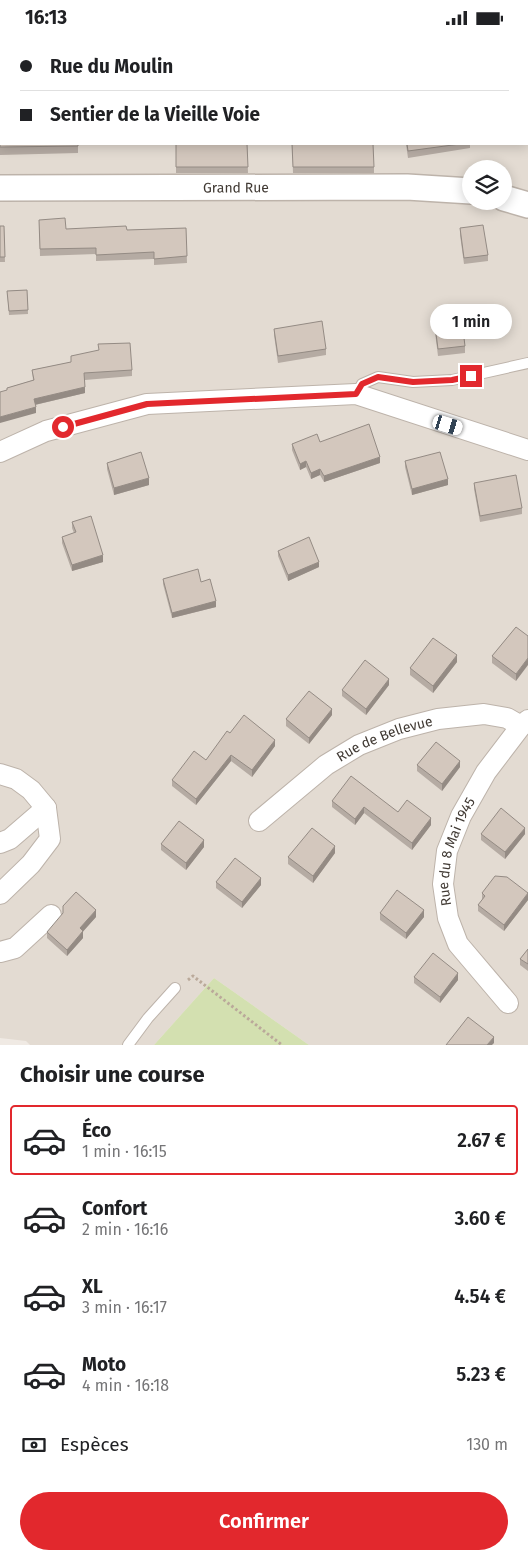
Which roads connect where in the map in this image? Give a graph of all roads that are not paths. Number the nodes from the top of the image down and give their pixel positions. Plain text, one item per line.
1 (0, 188) edge
2 (462, 190) edge
3 (512, 200) edge
4 (528, 205) edge
5 (528, 363) edge
6 (356, 394) junction
7 (528, 450) edge
8 (0, 452) edge
9 (524, 723) edge
10 (0, 774) edge
11 (46, 808) junction
12 (259, 821) dead end
13 (0, 843) edge
14 (0, 894) edge
15 (52, 915) dead end
16 (0, 952) edge
17 (175, 988) road end
18 (508, 1003) dead end
19 (128, 1045) edge

1 - 2 street, Grand Rue
3 - 4 street
5 - 6 lane
6 - 7 street
6 - 8 street
9 - 12 street, Rue de Bellevue
9 - 18 street, Rue du 8 Mai 1945
10 - 11 street
11 - 13 street
11 - 14 street
15 - 16 street
17 - 19 lane

